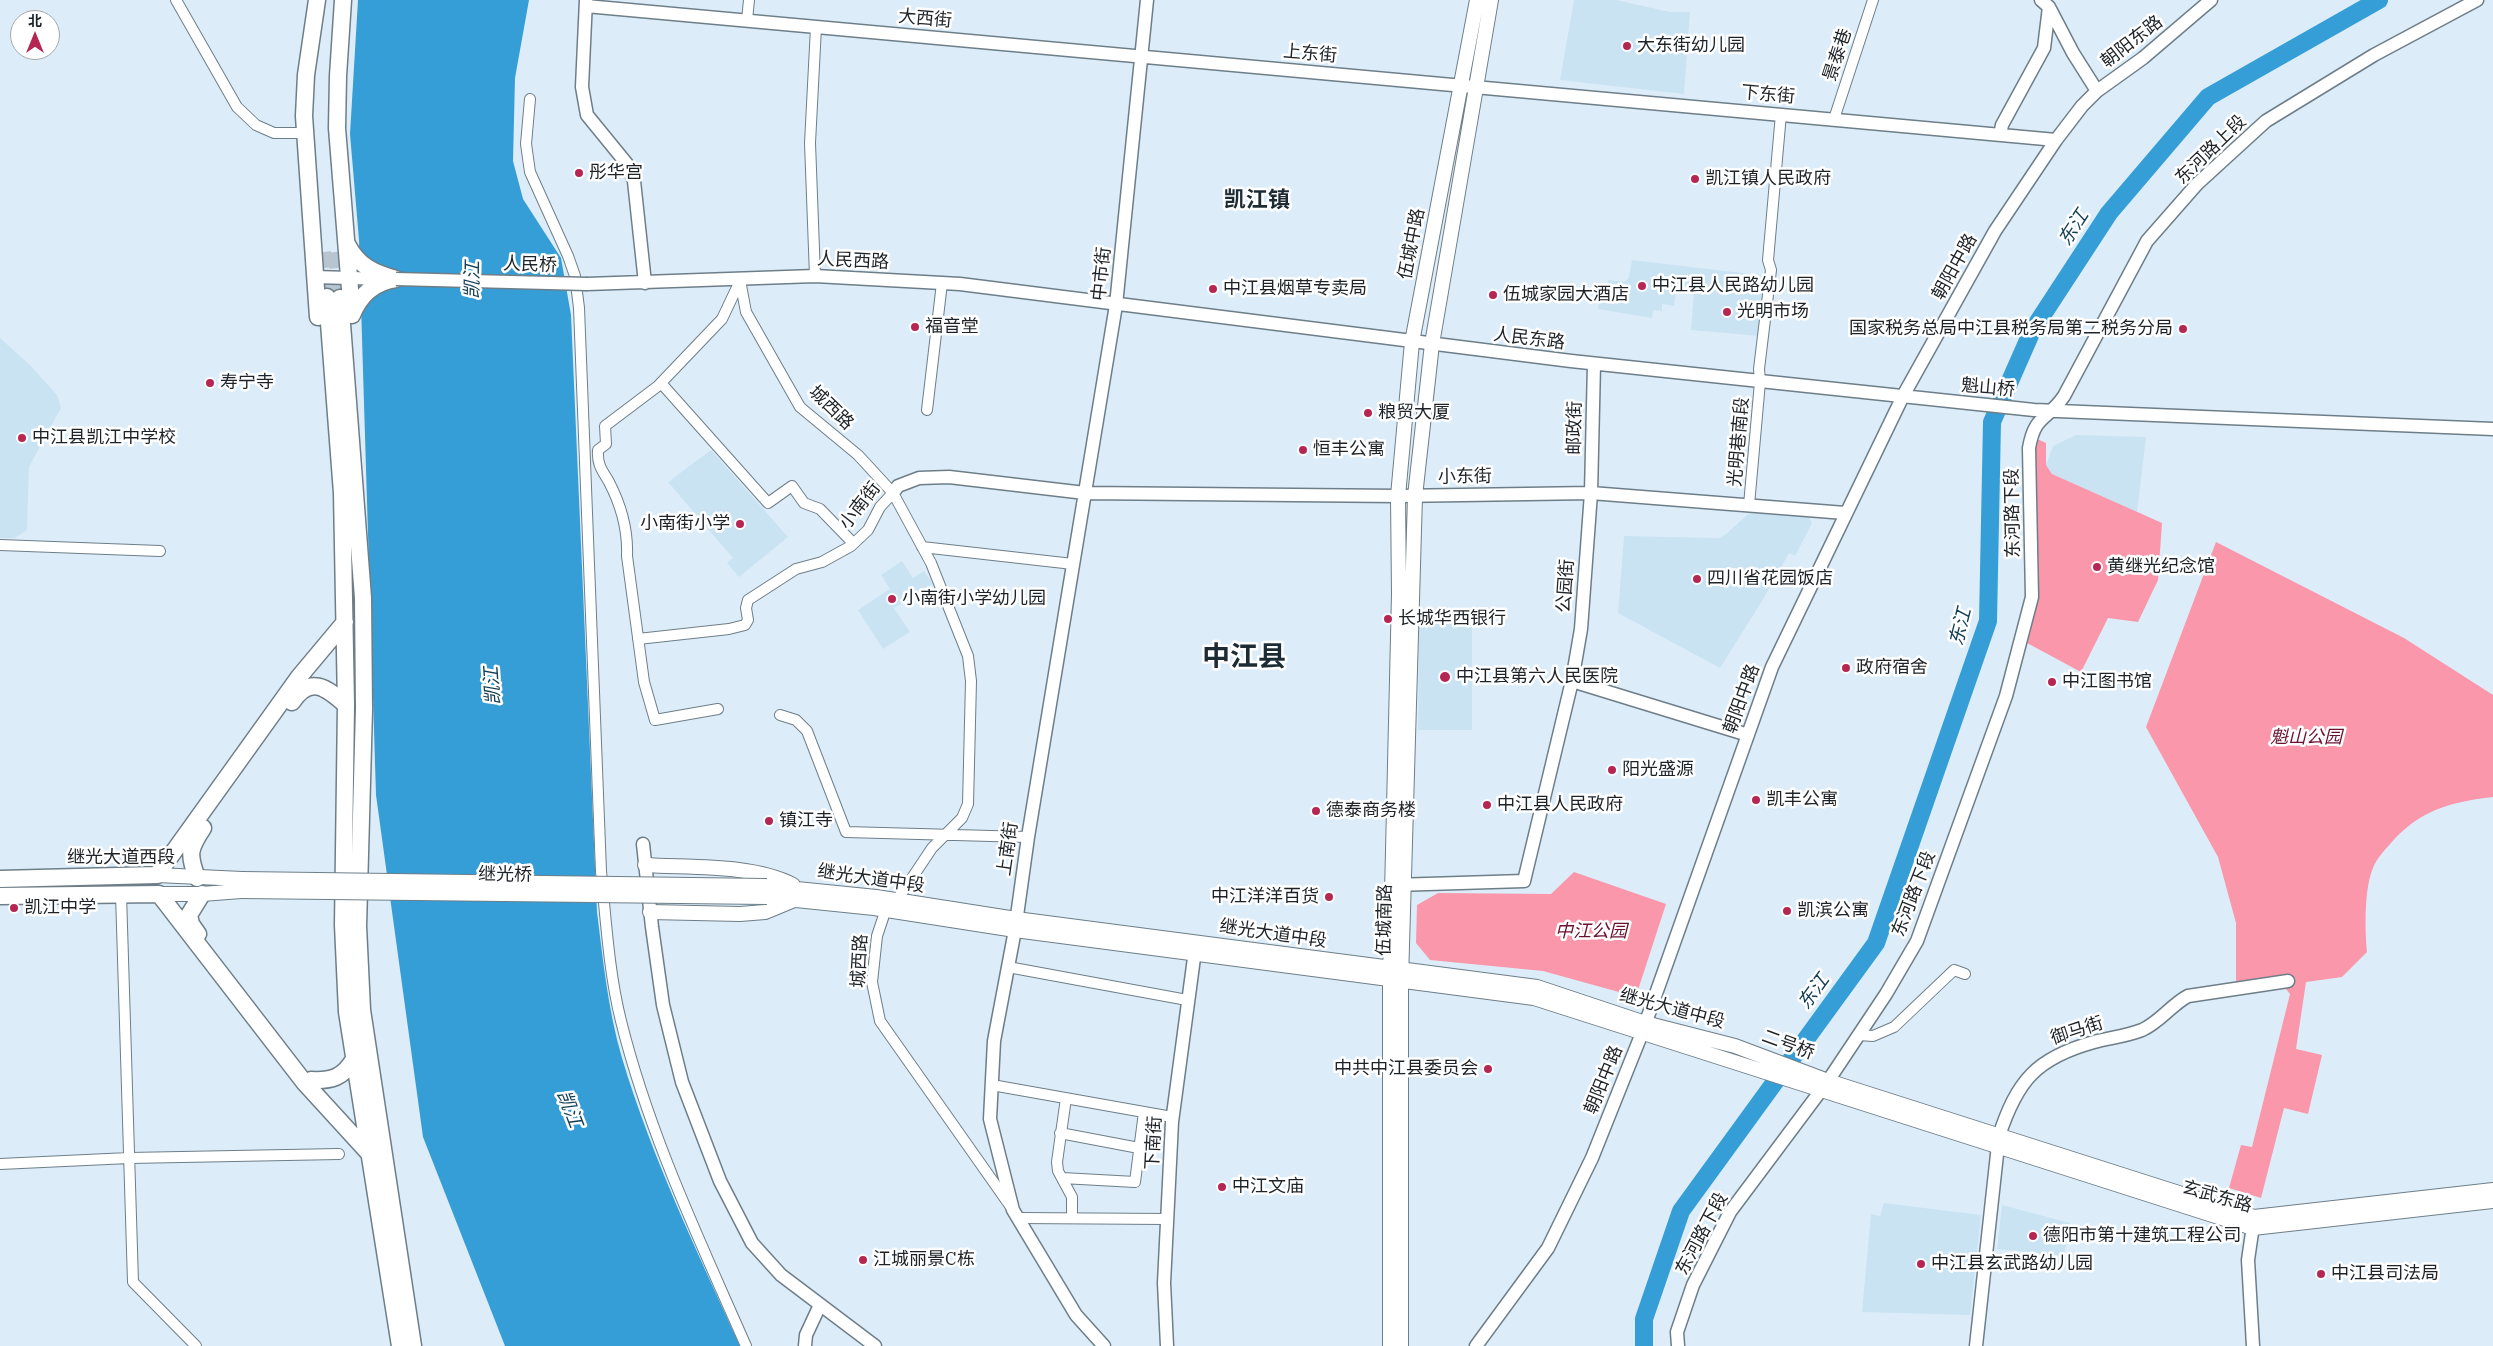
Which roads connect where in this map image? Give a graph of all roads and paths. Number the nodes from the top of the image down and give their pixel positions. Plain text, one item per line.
1 (176, 0) edge
2 (317, 0) edge
3 (321, 0) edge
4 (333, 0) edge
5 (343, 0) edge
6 (748, 0) edge
7 (1147, 0) edge
8 (1477, 0) edge
9 (1491, 0) edge
10 (1873, 0) edge
11 (2212, 0) edge
12 (2477, 0) edge
13 (586, 1) edge
14 (2045, 4) edge
15 (747, 20) junction
16 (816, 27) junction
17 (1141, 56) junction
18 (1460, 84) junction
19 (1476, 86) junction
20 (2097, 91) junction
21 (530, 99) dead end
22 (1782, 114) junction
23 (1834, 119) junction
24 (304, 133) junction
25 (2000, 135) junction
26 (2056, 140) junction
27 (339, 249) junction
28 (815, 276) junction
29 (314, 277) junction
30 (351, 278) junction
31 (396, 279) junction
32 (740, 280) junction
33 (645, 283) junction
34 (942, 283) junction
35 (587, 284) joint
36 (1116, 305) junction
37 (353, 312) junction
38 (1412, 342) junction
39 (1432, 344) junction
40 (1594, 364) junction
41 (1760, 382) junction
42 (661, 383) junction
43 (1903, 396) junction
44 (1938, 401) joint
45 (927, 410) dead end
46 (2054, 411) junction
47 (2493, 429) edge
48 (893, 493) junction
49 (1085, 493) junction
50 (1591, 493) junction
51 (1398, 496) junction
52 (1415, 496) junction
53 (1749, 505) junction
54 (1846, 513) junction
55 (853, 543) junction
56 (0, 545) edge
57 (922, 547) junction
58 (160, 551) dead end
59 (1073, 564) junction
60 (345, 598) junction
61 (363, 598) junction
62 (345, 622) junction
63 (638, 639) junction
64 (1572, 681) junction
65 (346, 705) junction
66 (718, 709) dead end
67 (780, 715) dead end
68 (1748, 735) junction
69 (947, 834) junction
70 (1028, 837) junction
71 (643, 844) dead end
72 (645, 865) junction
73 (158, 875) junction
74 (197, 878) junction
75 (0, 879) edge
76 (1398, 884) junction
77 (242, 885) junction
78 (798, 893) junction
79 (121, 894) junction
80 (159, 894) junction
81 (202, 894) junction
82 (0, 896) edge
83 (891, 905) junction
84 (650, 912) junction
85 (1015, 924) junction
86 (1195, 948) junction
87 (1008, 967) junction
88 (1396, 974) junction
89 (1965, 974) dead end
90 (2288, 981) dead end
91 (1187, 1000) junction
92 (1643, 1028) junction
93 (1859, 1034) junction
94 (1733, 1052) joint
95 (354, 1059) junction
96 (310, 1080) junction
97 (992, 1085) junction
98 (1824, 1085) junction
99 (1066, 1098) junction
100 (1144, 1112) junction
101 (1172, 1117) junction
102 (1060, 1133) junction
103 (1998, 1141) junction
104 (374, 1145) junction
105 (1139, 1148) junction
106 (339, 1154) dead end
107 (129, 1158) junction
108 (0, 1164) edge
109 (1062, 1178) junction
110 (2493, 1190) edge
111 (2493, 1201) edge
112 (1015, 1214) junction
113 (1072, 1218) junction
114 (1168, 1219) junction
115 (2253, 1223) junction
116 (820, 1305) junction
117 (196, 1346) edge
118 (400, 1346) edge
119 (413, 1346) edge
120 (746, 1346) edge
121 (805, 1346) edge
122 (875, 1346) edge
123 (1104, 1346) edge
124 (1168, 1346) edge
125 (1390, 1346) edge
126 (1402, 1346) edge
127 (1476, 1346) edge
128 (1678, 1346) edge
129 (1976, 1346) edge
130 (2253, 1346) edge

1 - 24 street
2 - 24 main road
3 - 27 main road
4 - 27 main road
5 - 27 main road
6 - 15 street
7 - 17 street, 中市街
8 - 18 main road, 伍城中路
9 - 19 main road, 伍城中路
10 - 23 street, 景泰巷
11 - 20 street, 朝阳东路
12 - 46 street, 东河路上段
13 - 15 street, 大西街
13 - 33 street
14 - 20 street
14 - 25 street
15 - 16 street, 大西街
16 - 17 street, 大西街
16 - 28 street
17 - 18 street, 上东街
17 - 36 street, 中市街
18 - 19 street, 上东街
18 - 38 main road, 伍城中路
19 - 22 street, 下东街
19 - 39 main road, 伍城中路
20 - 26 street, 朝阳中路
21 - 120 street
22 - 23 street, 下东街
22 - 41 street, 光明巷南段
23 - 25 street, 下东街
24 - 29 main road
25 - 26 street, 下东街
26 - 43 street, 朝阳中路
27 - 30 main road
27 - 31 main road
28 - 32 street, 人民西路
28 - 34 street, 人民西路
29 - 30 street, 人民桥
29 - 60 main road
30 - 31 street, 人民桥
30 - 37 main road
31 - 35 street, 人民桥, bridge
31 - 37 main road
32 - 33 street, 人民西路
32 - 42 street
32 - 48 street, 城西路
33 - 35 street, 人民西路
34 - 36 street, 人民西路
34 - 45 street
36 - 38 street, 人民东路
36 - 49 street, 中市街
37 - 61 main road
38 - 39 street, 人民东路
38 - 51 main road, 伍城中路
39 - 40 street, 人民东路
39 - 52 main road, 伍城中路
40 - 41 street, 人民东路
40 - 50 street, 邮政街
41 - 43 street, 人民东路
41 - 53 street, 光明巷南段
42 - 55 street
42 - 63 street
43 - 44 street, 人民东路
43 - 54 street, 朝阳中路
44 - 46 street, 魁山桥
46 - 47 street, 魁山桥
46 - 93 street, 东河路下段
48 - 49 street, 小南街
48 - 55 street, 小南街
48 - 57 street, 城西路
49 - 51 street, 小东街
49 - 59 street, 上南街
50 - 52 street, 小东街
50 - 53 street, 小东街
50 - 64 street, 公园街
51 - 52 street, 小东街
51 - 76 main road, 伍城南路
52 - 76 main road, 伍城南路
53 - 54 street, 小东街
54 - 68 street, 朝阳中路
55 - 63 street, 小南街
56 - 58 street
57 - 59 street
57 - 69 street, 城西路
59 - 70 street, 上南街
60 - 61 main road
60 - 62 main road
61 - 104 main road
62 - 65 main road
62 - 73 main road
63 - 66 street
64 - 68 street
64 - 76 street, 公园街
65 - 74 main road
65 - 95 main road
67 - 69 street
68 - 92 street, 朝阳中路
69 - 70 street
69 - 83 street, 城西路
70 - 85 street, 上南街
71 - 72 street
72 - 78 main road
72 - 84 street
73 - 74 main road, 继光大道西段
73 - 75 main road, 继光大道西段
74 - 77 main road, 继光大道西段
76 - 88 main road, 伍城南路
77 - 78 main road, 继光桥, bridge
77 - 81 main road, 继光大道西段
78 - 83 main road, 继光大道中段
78 - 84 main road
79 - 80 main road, 继光大道西段
79 - 82 main road, 继光大道西段
79 - 107 street
80 - 81 main road, 继光大道西段
80 - 104 main road
81 - 96 main road
83 - 85 main road, 继光大道中段
83 - 112 street, 城西路
84 - 116 street
85 - 86 main road, 继光大道中段
85 - 87 street, 上南街
86 - 88 main road, 继光大道中段
86 - 91 street, 下南街
87 - 91 street
87 - 97 street, 上南街
88 - 92 main road, 继光大道中段
88 - 125 main road, 伍城南路
88 - 126 main road, 伍城南路
89 - 93 street
90 - 103 street, 御马街
91 - 101 street, 下南街
92 - 94 main road, 继光大道中段
92 - 127 street, 朝阳中路
93 - 98 street, 东河路下段
94 - 98 main road, 二号桥
95 - 96 main road
95 - 104 main road
96 - 104 main road
97 - 99 street
97 - 112 street, 上南街
98 - 103 main road, 二号桥
98 - 128 street, 东河路下段
99 - 100 street
99 - 102 street
100 - 101 street
100 - 105 street
101 - 114 street, 下南街
102 - 105 street
102 - 109 street
103 - 115 main road, 玄武东路
103 - 129 street, 御马街
104 - 118 main road
104 - 119 main road
105 - 109 street
106 - 107 street
107 - 108 street
107 - 117 street
109 - 113 street
110 - 115 main road, 玄武东路
111 - 115 main road, 玄武东路
112 - 113 street
112 - 123 street, 城西路
113 - 114 street
114 - 124 street, 下南街
115 - 130 street
116 - 121 street
116 - 122 street

